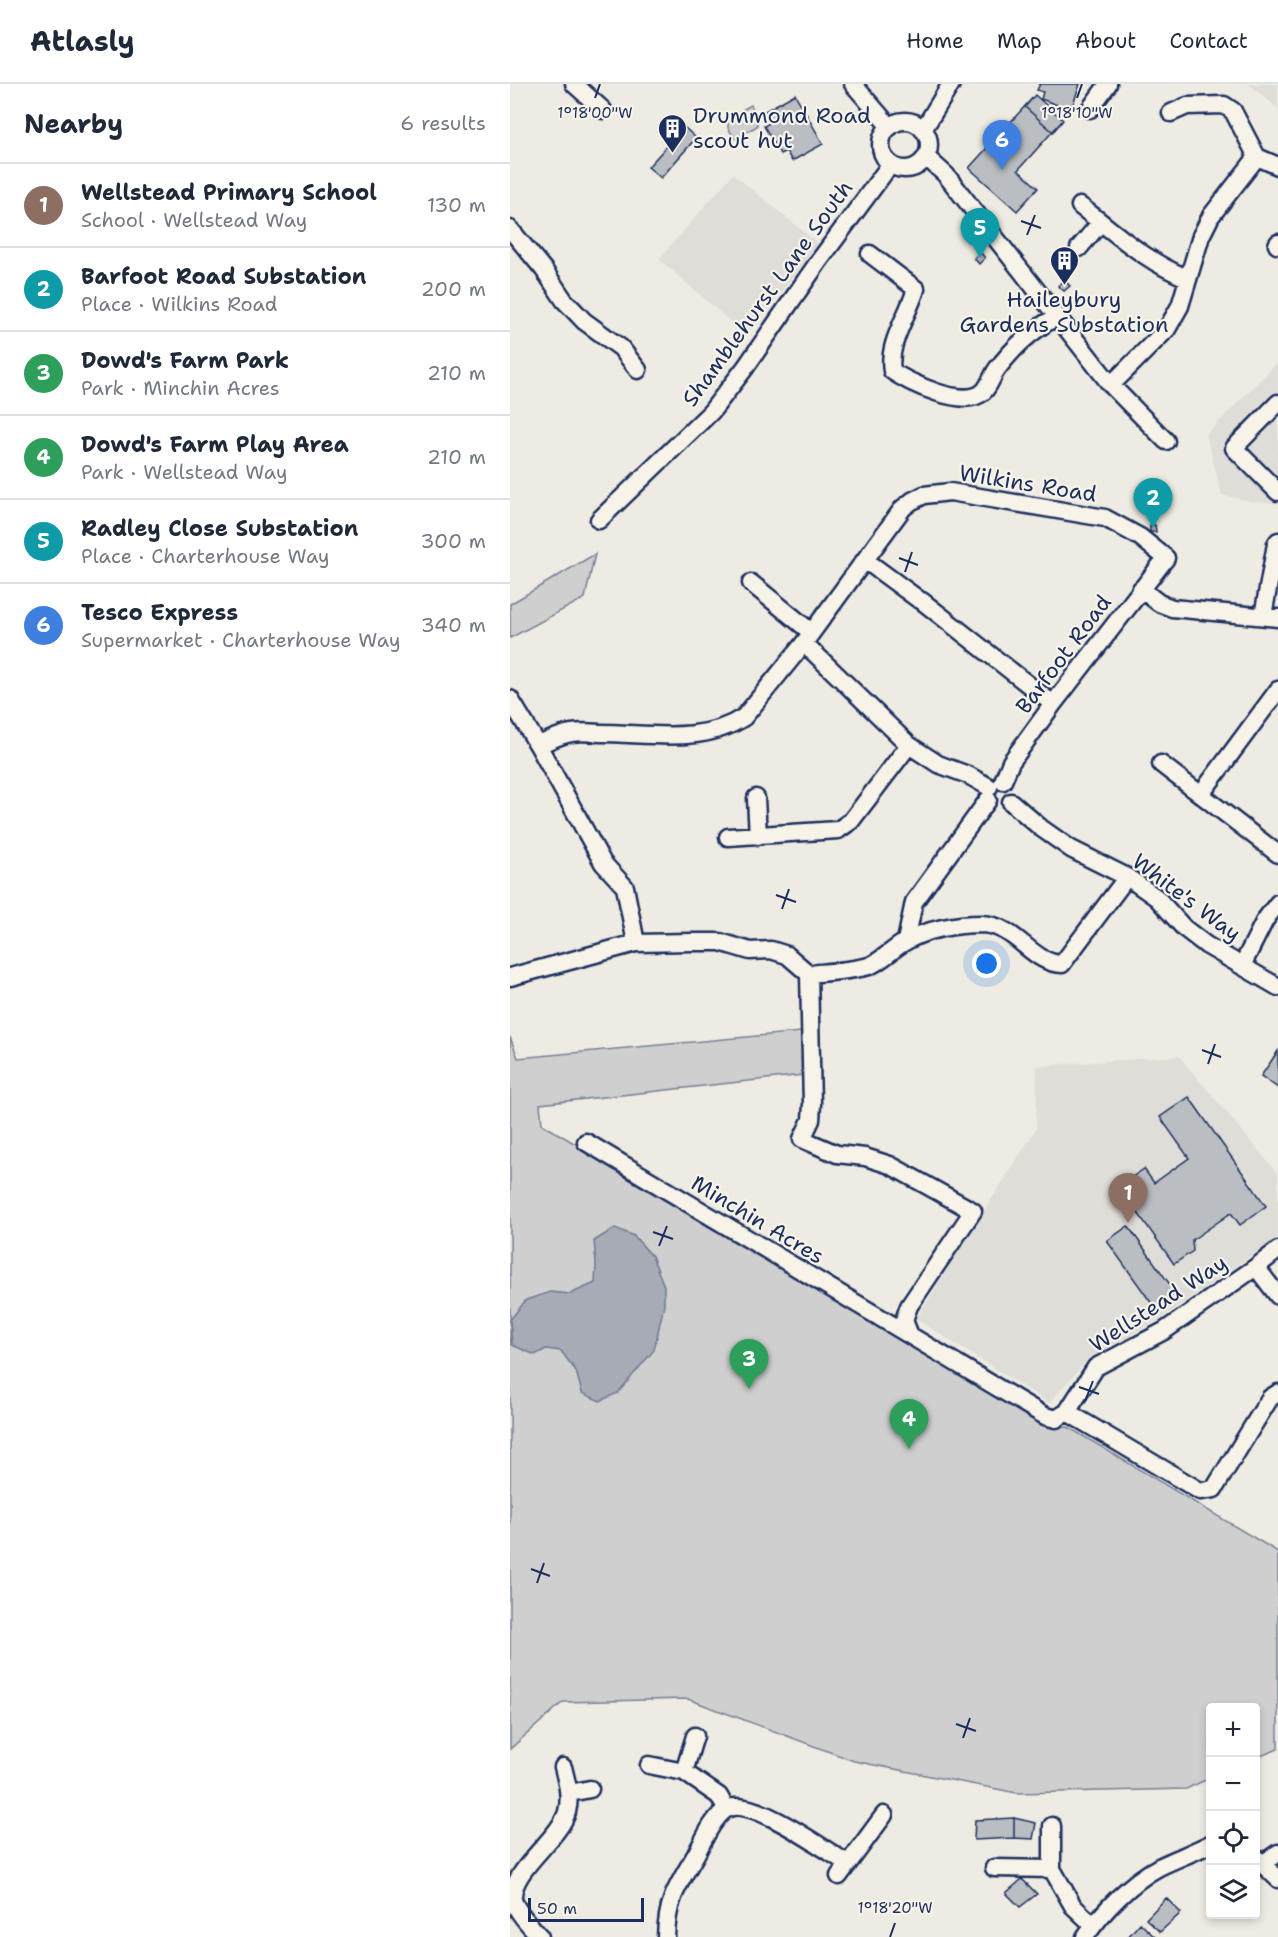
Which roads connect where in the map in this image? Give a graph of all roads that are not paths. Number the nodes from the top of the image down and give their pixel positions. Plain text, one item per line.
1 (853, 84) edge
2 (951, 84) edge
3 (1108, 84) edge
4 (586, 87) edge
5 (1090, 109) dead end
6 (603, 110) dead end
7 (1172, 113) dead end
8 (890, 127) junction
9 (923, 130) junction
10 (926, 157) junction
11 (1257, 157) junction
12 (890, 165) junction
13 (1278, 166) edge
14 (1080, 206) dead end
15 (1101, 222) junction
16 (510, 229) edge
17 (1079, 249) dead end
18 (870, 254) dead end
19 (1187, 278) junction
20 (1056, 317) junction
21 (638, 370) dead end
22 (1111, 385) junction
23 (1278, 403) edge
24 (1166, 441) dead end
25 (1278, 492) edge
26 (599, 520) dead end
27 (1278, 541) edge
28 (1166, 558) joint
29 (865, 560) junction
30 (751, 583) dead end
31 (1141, 590) junction
32 (1271, 617) edge
33 (808, 638) junction
34 (1278, 690) edge
35 (510, 699) edge
36 (1053, 704) junction
37 (538, 745) junction
38 (909, 745) junction
39 (1161, 764) dead end
40 (993, 790) junction
41 (1201, 794) junction
42 (756, 798) dead end
43 (758, 836) junction
44 (728, 837) dead end
45 (1278, 854) edge
46 (1127, 877) junction
47 (1278, 903) edge
48 (906, 941) junction
49 (636, 943) junction
50 (1242, 966) junction
51 (810, 974) junction
52 (510, 977) edge
53 (1278, 987) edge
54 (586, 1142) dead end
55 (1278, 1250) edge
56 (1256, 1267) junction
57 (1278, 1296) edge
58 (909, 1333) junction
59 (1278, 1393) edge
60 (1067, 1412) junction
61 (695, 1736) dead end
62 (649, 1765) dead end
63 (563, 1767) dead end
64 (684, 1772) junction
65 (590, 1789) dead end
66 (570, 1793) junction
67 (726, 1809) junction
68 (884, 1815) dead end
69 (1052, 1826) dead end
70 (1206, 1846) edge
71 (1278, 1853) edge
72 (1260, 1861) edge
73 (1260, 1862) edge
74 (994, 1868) dead end
75 (1052, 1869) junction
76 (1278, 1879) edge
77 (511, 1899) edge
78 (1089, 1931) edge
79 (540, 1937) edge
80 (666, 1937) edge

1 - 8 street
2 - 9 street
3 - 5 street
4 - 6 street
7 - 11 street
8 - 9 street
8 - 12 street
9 - 10 street
10 - 12 street
10 - 20 street
11 - 13 street
11 - 19 street
12 - 26 street, Shamblehurst Lane South
14 - 15 street
15 - 17 street
15 - 19 street
16 - 21 street
18 - 20 street
19 - 22 street
20 - 22 street
22 - 24 street
23 - 25 street
27 - 32 street
28 - 29 street, Wilkins Road
28 - 31 street, Barfoot Road
29 - 33 street, Wilkins Road
29 - 36 street
30 - 33 street, White's Way
31 - 32 street
31 - 36 street, Barfoot Road
33 - 37 street
33 - 38 street, White's Way
34 - 41 street
35 - 37 street
36 - 40 street, Barfoot Road
37 - 49 street
38 - 40 street, White's Way
38 - 43 street
39 - 41 street
40 - 46 street, White's Way
40 - 48 street, Barfoot Road
41 - 45 street
42 - 43 street
43 - 44 street
46 - 48 street
46 - 50 street, White's Way
47 - 50 street
48 - 51 street
49 - 51 street
49 - 52 street
50 - 53 street, White's Way
51 - 58 street
54 - 58 street, Minchin Acres
55 - 56 street
56 - 57 street, Wellstead Way
56 - 60 street, Wellstead Way
58 - 60 street
59 - 60 street
61 - 64 street
62 - 64 street
63 - 66 street
64 - 67 street
65 - 66 street
66 - 77 street
67 - 68 street
67 - 80 street
69 - 75 street
70 - 78 street
71 - 72 street
73 - 76 street
74 - 75 street
75 - 78 street
77 - 79 street

